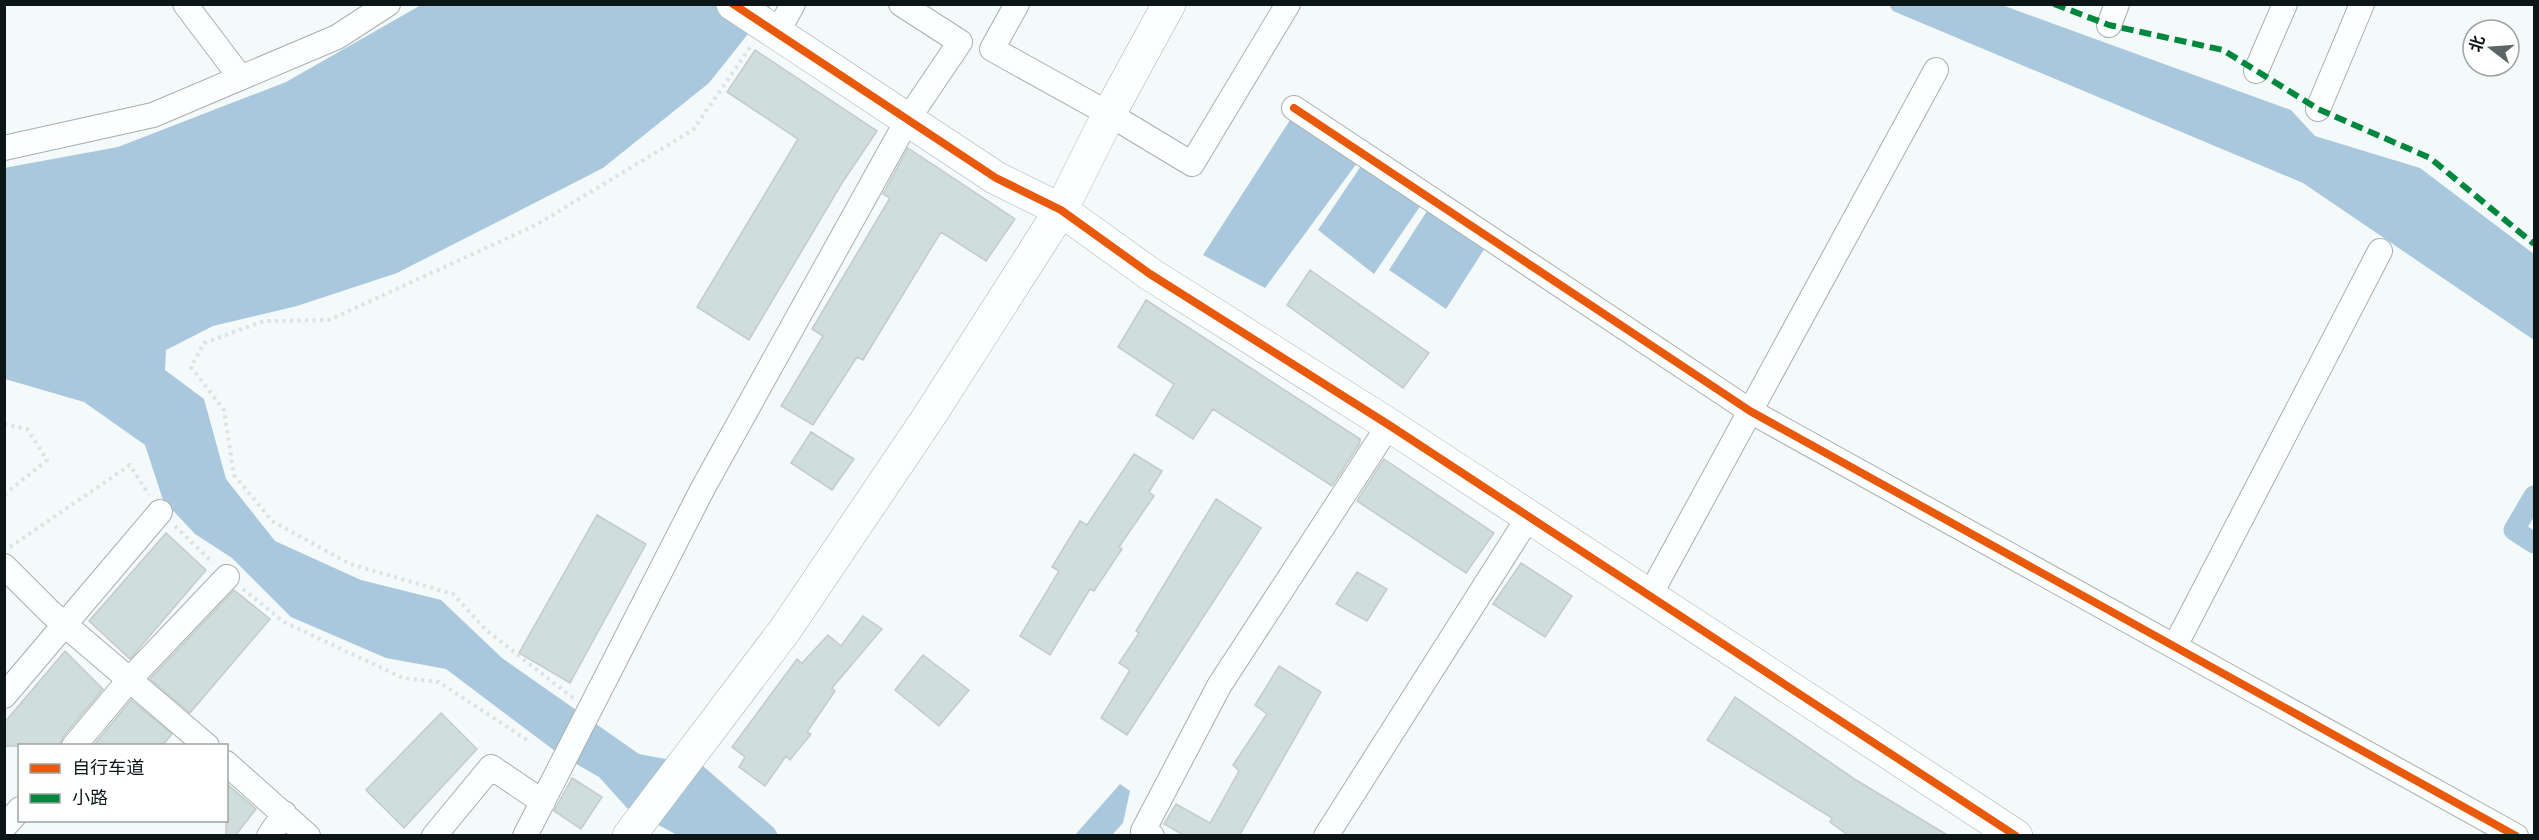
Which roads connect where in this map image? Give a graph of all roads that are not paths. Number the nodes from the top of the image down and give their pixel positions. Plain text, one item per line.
1 (185, 4) edge
2 (388, 4) edge
3 (733, 4) edge
4 (793, 4) edge
5 (902, 4) edge
6 (1017, 4) edge
7 (1169, 4) edge
8 (1288, 4) edge
9 (2284, 4) edge
10 (2362, 4) edge
11 (771, 30) junction
12 (960, 42) junction
13 (992, 49) junction
14 (1936, 70) dead end
15 (2256, 71) dead end
16 (241, 78) junction
17 (1294, 108) dead end
18 (2318, 109) dead end
19 (1109, 114) junction
20 (908, 119) junction
21 (4, 148) edge
22 (1061, 210) junction
23 (2380, 251) dead end
24 (1750, 411) junction
25 (1389, 425) junction
26 (160, 512) road end
27 (1528, 518) junction
28 (4, 566) edge
29 (227, 577) road end
30 (1650, 595) junction
31 (64, 624) junction
32 (2175, 646) junction
33 (130, 679) junction
34 (4, 696) edge
35 (76, 744) edge
36 (205, 744) edge
37 (228, 765) edge
38 (543, 802) junction
39 (18, 812) edge
40 (284, 813) junction
41 (4, 827) edge
42 (1140, 834) edge
43 (269, 836) edge
44 (308, 836) edge
45 (434, 836) edge
46 (525, 836) edge
47 (629, 836) edge
48 (1326, 836) edge
49 (2016, 836) edge
50 (2516, 836) edge

1 - 16 street
2 - 16 street
3 - 11 street
4 - 11 street
5 - 12 street
6 - 13 street
7 - 19 street
8 - 19 street
9 - 15 street
10 - 18 street
11 - 20 street
12 - 13 street
12 - 20 street
13 - 19 street
14 - 24 street
16 - 21 street
17 - 24 street
19 - 22 street
20 - 22 street
20 - 38 street
22 - 25 street
22 - 47 street
23 - 32 street
24 - 30 street
24 - 32 street
25 - 27 street
25 - 42 street
26 - 31 street
27 - 30 street
27 - 48 street
28 - 31 street
29 - 33 street
30 - 49 street
31 - 33 street
31 - 34 street
32 - 50 street
33 - 35 street
33 - 36 street
37 - 40 street
38 - 45 street
38 - 46 street
39 - 41 street
40 - 43 street
40 - 44 street

